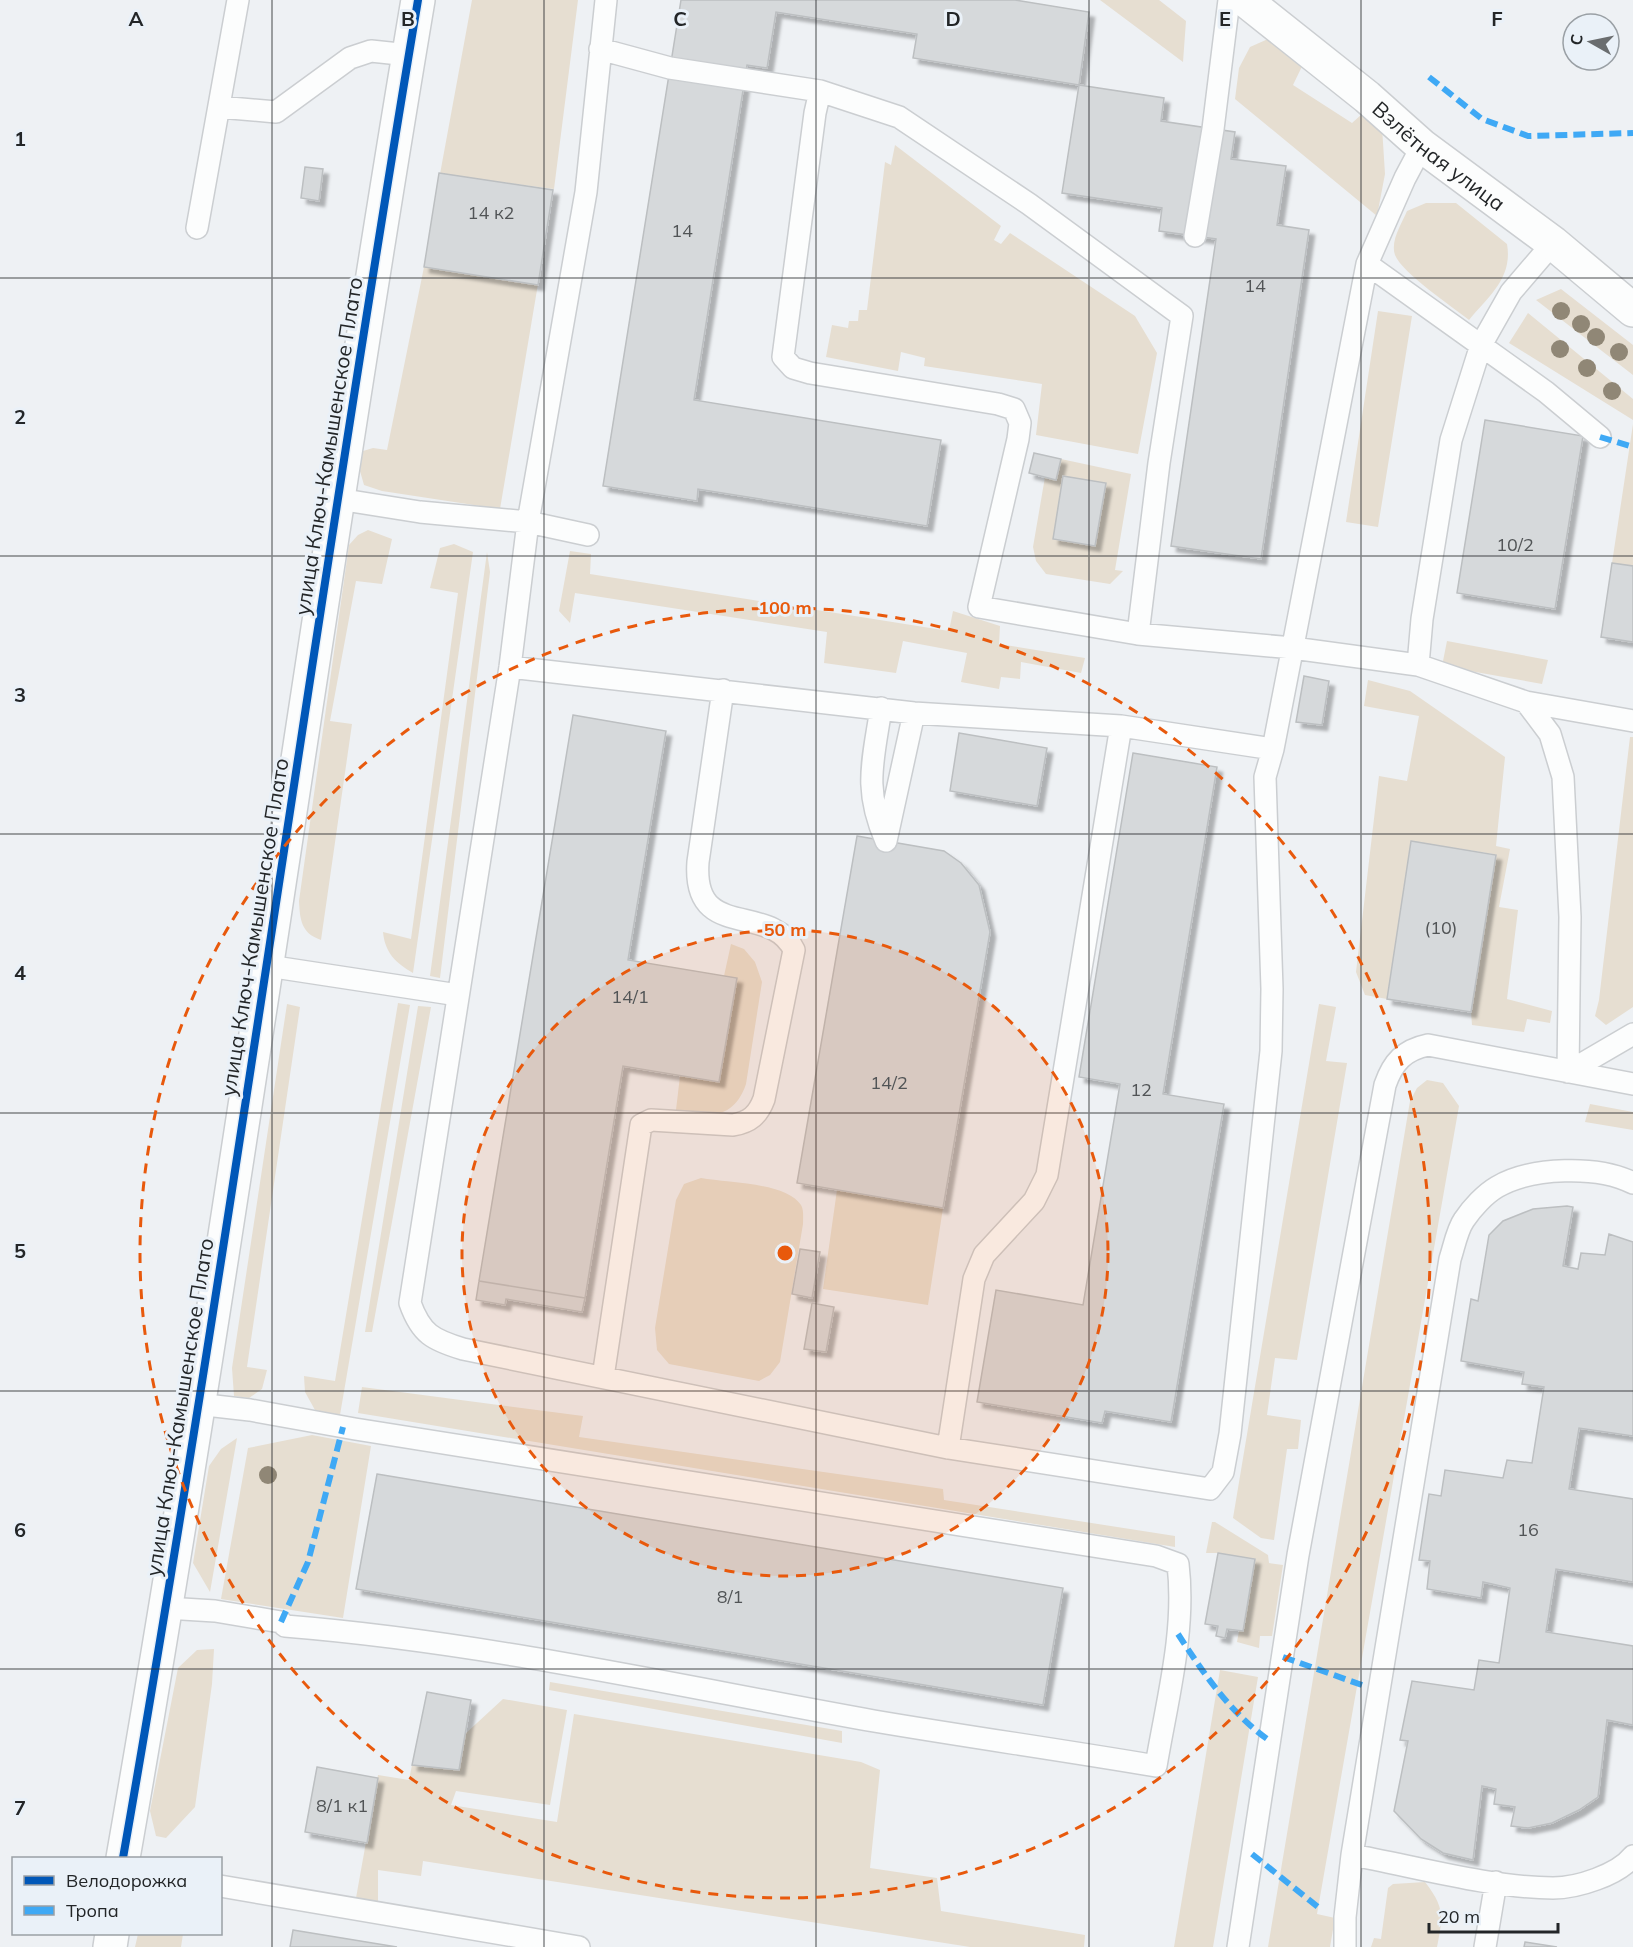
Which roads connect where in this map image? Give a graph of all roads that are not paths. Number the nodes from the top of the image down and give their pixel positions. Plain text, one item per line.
1 (238, 0) edge
2 (418, 0) edge
3 (606, 0) edge
4 (1229, 0) edge
5 (1245, 0) edge
6 (600, 49) junction
7 (409, 55) junction
8 (820, 91) junction
9 (219, 107) junction
10 (1422, 146) junction
11 (197, 228) dead end
12 (1194, 236) dead end
13 (1553, 243) junction
14 (1367, 264) junction
15 (1633, 310) edge
16 (1481, 345) junction
17 (1600, 437) dead end
18 (338, 499) junction
19 (528, 522) junction
20 (588, 535) dead end
21 (1138, 634) junction
22 (1293, 648) junction
23 (1418, 665) junction
24 (510, 667) junction
25 (723, 690) junction
26 (1526, 702) junction
27 (881, 708) junction
28 (914, 712) junction
29 (1633, 721) edge
30 (1121, 726) junction
31 (1273, 749) junction
32 (268, 966) junction
33 (458, 995) junction
34 (1633, 1034) edge
35 (1568, 1071) junction
36 (1633, 1084) edge
37 (1633, 1183) edge
38 (603, 1377) junction
39 (197, 1404) junction
40 (948, 1448) junction
41 (166, 1608) junction
42 (1352, 1855) junction
43 (1633, 1856) edge
44 (123, 1857) edge
45 (1496, 1882) junction
46 (222, 1886) edge
47 (579, 1947) edge
48 (1238, 1947) edge
49 (1345, 1947) edge
50 (1485, 1947) edge

1 - 9 lane
2 - 7 street, улица Ключ-Камышенское Плато
3 - 6 lane
4 - 12 lane
5 - 10 street, Взлётная улица
6 - 8 lane
6 - 19 lane
7 - 9 lane
7 - 18 street, улица Ключ-Камышенское Плато
8 - 21 lane
8 - 21 lane
9 - 11 lane
10 - 13 street, Взлётная улица
10 - 14 lane
13 - 15 street, Взлётная улица
13 - 16 lane
14 - 16 lane
14 - 22 lane
16 - 17 lane
16 - 23 lane
18 - 19 lane
18 - 32 street, улица Ключ-Камышенское Плато
19 - 20 lane
19 - 24 lane
21 - 22 lane
22 - 23 lane
22 - 31 lane
23 - 26 lane
24 - 25 lane
24 - 33 lane
25 - 27 lane
25 - 38 lane
26 - 29 lane
26 - 35 lane
27 - 28 lane
27 - 28 lane
28 - 30 lane
30 - 31 lane
30 - 40 lane
31 - 40 lane
32 - 33 lane
32 - 39 street, улица Ключ-Камышенское Плато
33 - 38 lane
34 - 35 lane
35 - 36 lane
35 - 48 lane
37 - 42 lane
38 - 40 lane
39 - 41 street, улица Ключ-Камышенское Плато
39 - 41 lane
41 - 44 street, улица Ключ-Камышенское Плато
42 - 45 lane
42 - 49 lane
43 - 45 lane
45 - 50 lane
46 - 47 lane

